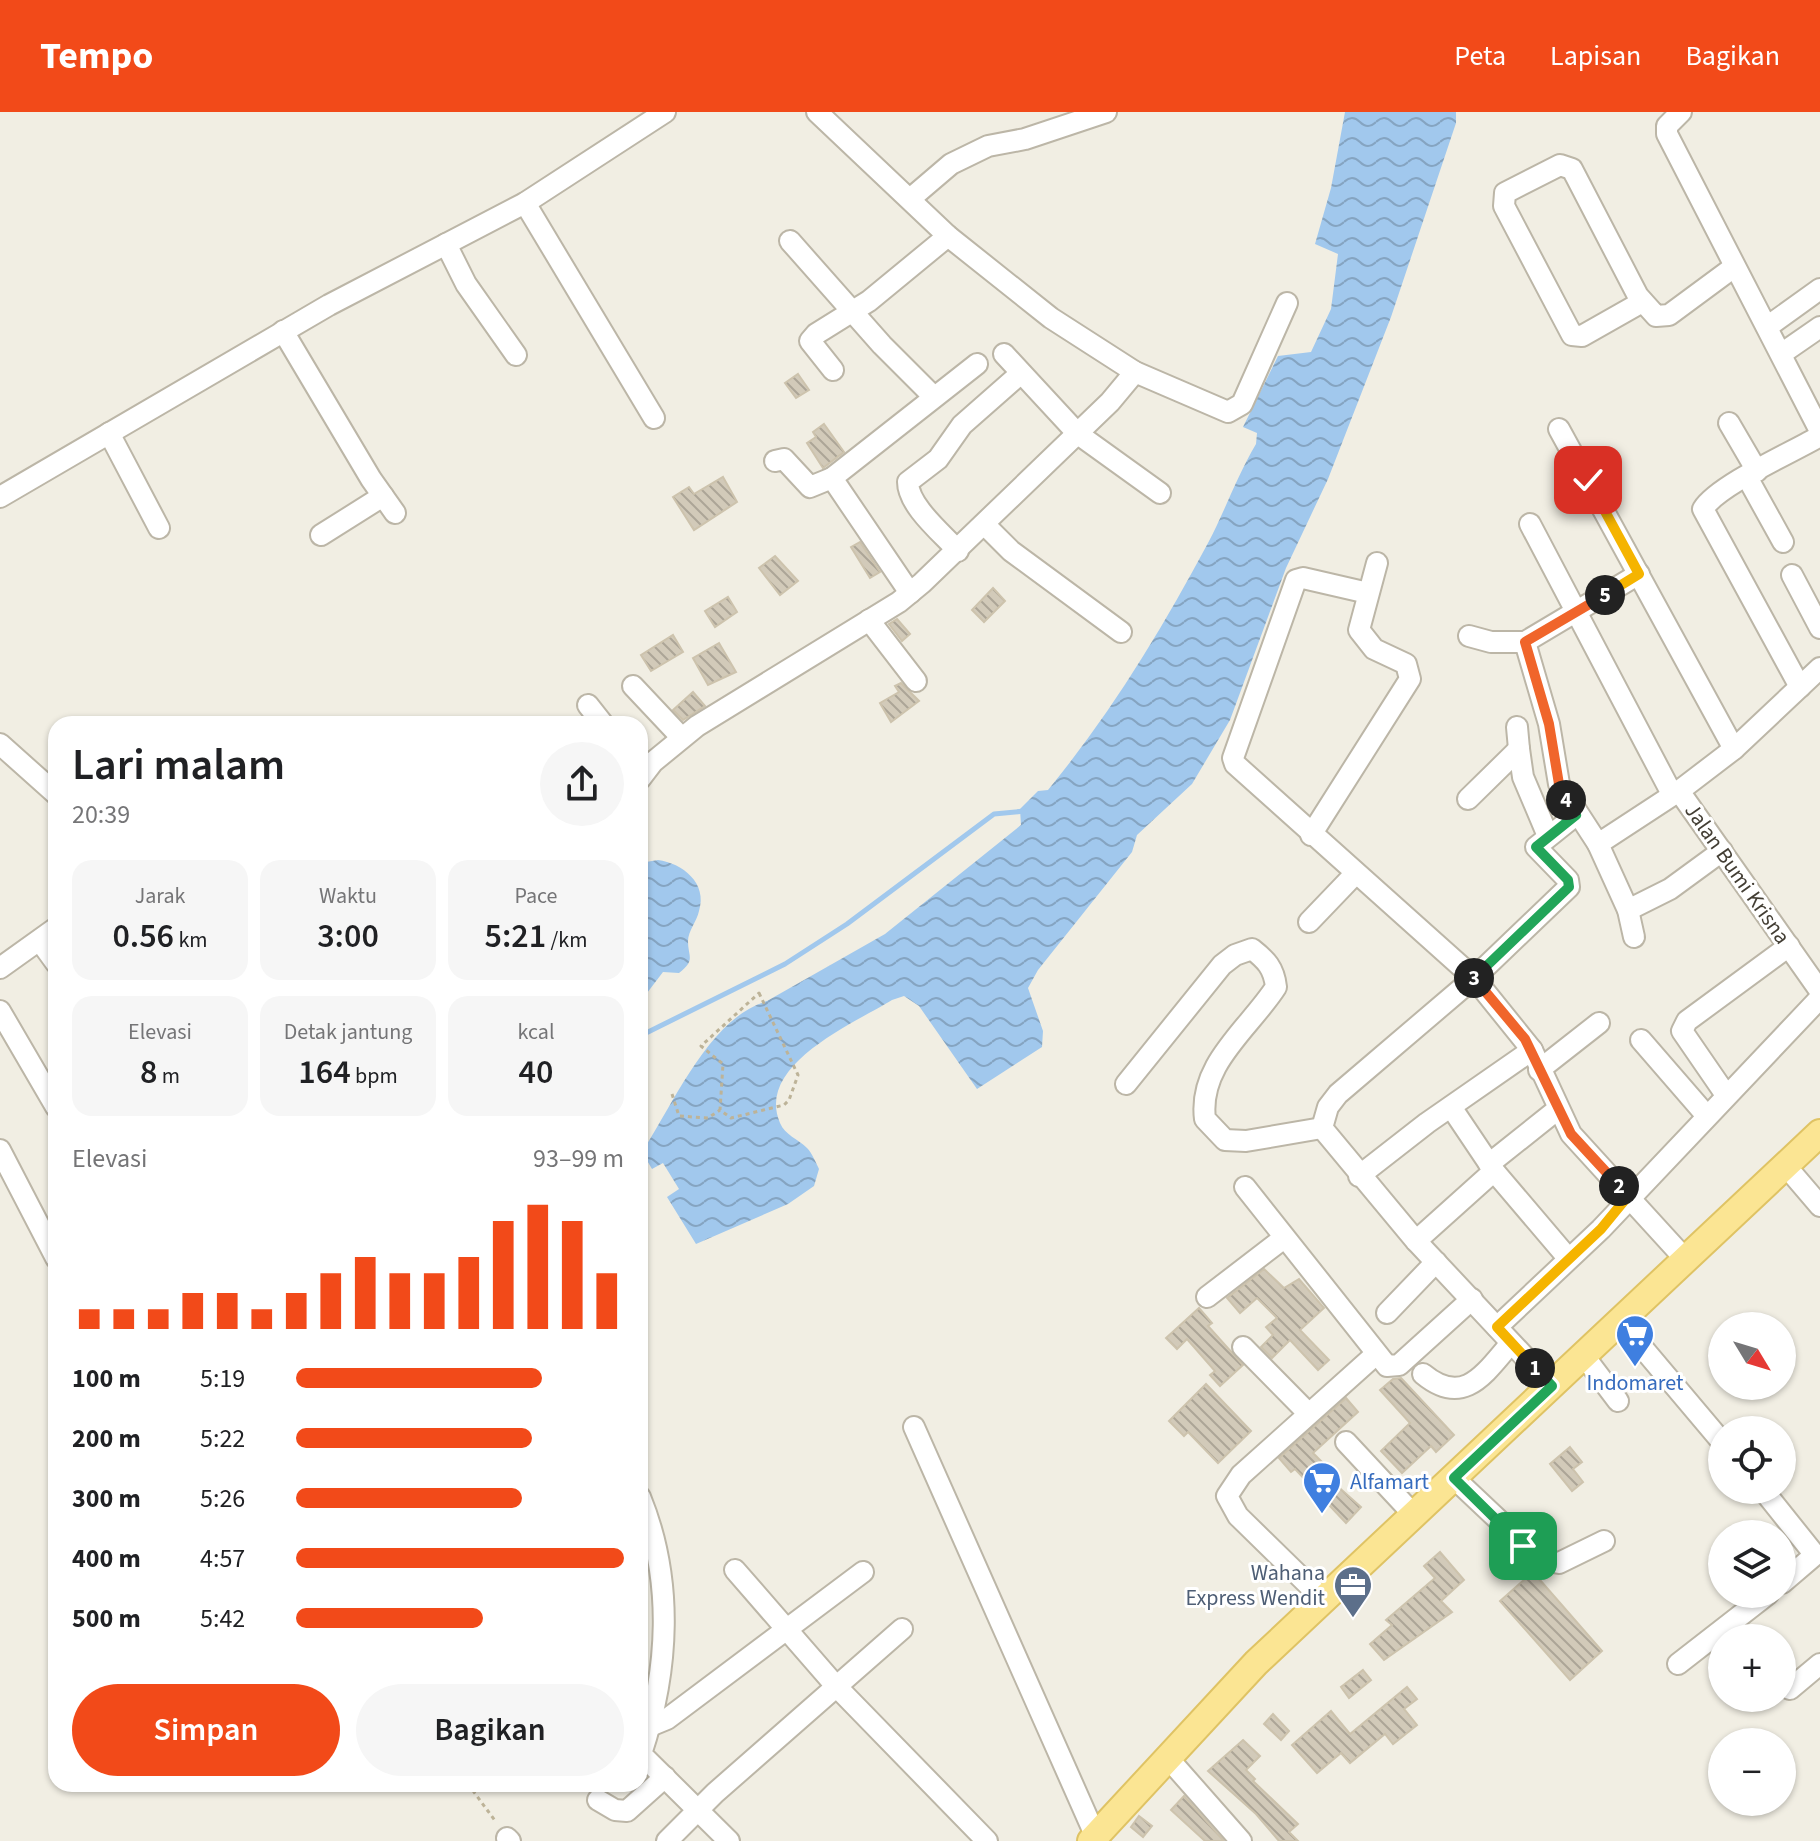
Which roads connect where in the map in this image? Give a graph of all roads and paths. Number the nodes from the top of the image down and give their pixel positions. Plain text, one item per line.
1 (665, 112) edge
2 (817, 112) edge
3 (1106, 112) edge
4 (1681, 112) edge
5 (1073, 117) edge
6 (910, 199) junction
7 (525, 203) junction
8 (948, 236) junction
9 (790, 241) dead end
10 (446, 244) junction
11 (1734, 267) junction
12 (1820, 289) edge
13 (1642, 302) junction
14 (1287, 303) dead end
15 (852, 310) junction
16 (1767, 327) junction
17 (1820, 327) edge
18 (283, 331) junction
19 (1004, 354) dead end
20 (1781, 354) junction
21 (516, 355) dead end
22 (977, 364) dead end
23 (833, 370) dead end
24 (1135, 372) junction
25 (1020, 374) junction
26 (934, 397) junction
27 (654, 418) dead end
28 (1729, 423) dead end
29 (1819, 427) edge
30 (1559, 429) dead end
31 (109, 433) junction
32 (1078, 434) junction
33 (775, 461) dead end
34 (1752, 474) junction
35 (832, 478) junction
36 (1160, 493) dead end
37 (0, 497) edge
38 (984, 524) junction
39 (1530, 524) dead end
40 (159, 528) dead end
41 (321, 535) dead end
42 (1783, 542) dead end
43 (958, 551) junction
44 (1377, 563) dead end
45 (1639, 574) junction
46 (1792, 575) dead end
47 (910, 593) junction
48 (1368, 593) junction
49 (1576, 613) junction
50 (869, 620) junction
51 (1820, 628) edge
52 (1121, 632) dead end
53 (1469, 636) dead end
54 (1525, 642) junction
55 (1820, 668) edge
56 (916, 681) dead end
57 (633, 686) dead end
58 (1800, 687) junction
59 (588, 705) dead end
60 (597, 716) edge
61 (1517, 727) dead end
62 (681, 737) junction
63 (1, 747) edge
64 (1519, 749) junction
65 (1734, 749) junction
66 (648, 769) edge
67 (48, 787) edge
68 (1676, 792) junction
69 (1468, 799) dead end
70 (1576, 815) junction
71 (1311, 835) junction
72 (1548, 836) junction
73 (1598, 844) junction
74 (1722, 851) junction
75 (1355, 874) junction
76 (1628, 910) junction
77 (1309, 922) dead end
78 (48, 935) edge
79 (1634, 937) dead end
80 (1789, 946) junction
81 (0, 968) edge
82 (1474, 978) junction
83 (1820, 991) edge
84 (1820, 998) edge
85 (0, 1011) edge
86 (1599, 1023) dead end
87 (1641, 1040) dead end
88 (1535, 1060) junction
89 (1126, 1084) dead end
90 (48, 1093) edge
91 (672, 1094) dead end
92 (1726, 1095) junction
93 (1451, 1107) junction
94 (1558, 1109) junction
95 (720, 1110) junction
96 (1706, 1115) junction
97 (1322, 1128) junction
98 (1820, 1133) edge
99 (0, 1150) edge
100 (1785, 1165) junction
101 (1492, 1168) junction
102 (1359, 1176) junction
103 (1245, 1187) dead end
104 (1628, 1196) junction
105 (1820, 1206) edge
106 (1284, 1238) junction
107 (1416, 1241) junction
108 (48, 1243) edge
109 (1568, 1258) junction
110 (1686, 1260) junction
111 (1436, 1262) junction
112 (1207, 1297) dead end
113 (1472, 1299) junction
114 (1387, 1313) dead end
115 (1620, 1321) junction
116 (1497, 1327) junction
117 (1511, 1343) junction
118 (1243, 1347) dead end
119 (1375, 1355) junction
120 (1584, 1356) junction
121 (1423, 1374) dead end
122 (1552, 1386) junction
123 (1618, 1401) dead end
124 (1308, 1413) junction
125 (1708, 1425) edge
126 (914, 1427) dead end
127 (1346, 1442) dead end
128 (1454, 1478) junction
129 (1774, 1504) edge
130 (1414, 1515) junction
131 (648, 1520) edge
132 (1787, 1520) edge
133 (1796, 1531) edge
134 (1604, 1541) dead end
135 (735, 1570) dead end
136 (1796, 1571) edge
137 (863, 1572) dead end
138 (1324, 1600) junction
139 (1750, 1608) edge
140 (785, 1628) junction
141 (902, 1629) dead end
142 (1678, 1664) dead end
143 (1820, 1664) edge
144 (1796, 1684) edge
145 (835, 1685) junction
146 (650, 1726) junction
147 (648, 1731) edge
148 (1167, 1757) junction
149 (648, 1761) edge
150 (665, 1777) junction
151 (474, 1792) edge
152 (598, 1800) dead end
153 (699, 1809) junction
154 (976, 1837) edge
155 (508, 1839) edge
156 (1094, 1839) edge
157 (667, 1841) edge
158 (729, 1841) edge
159 (1241, 1841) edge

1 - 7 street
2 - 6 street
3 - 5 street
4 - 11 street
5 - 6 street
6 - 8 street
7 - 10 street
7 - 27 street
8 - 15 street
8 - 24 street
9 - 15 street
10 - 18 street
10 - 21 street
11 - 13 street
11 - 16 street
12 - 16 street
13 - 13 street
14 - 24 street
15 - 23 street
15 - 26 street
16 - 20 street
17 - 20 street
18 - 31 street
18 - 41 street
19 - 25 street
20 - 29 street
22 - 26 street
24 - 32 street
25 - 32 street
25 - 43 street
26 - 35 street
28 - 34 street
29 - 34 street
30 - 45 street
31 - 37 street
31 - 40 street
32 - 36 street
32 - 38 street
33 - 35 street
34 - 42 street
34 - 58 street
35 - 47 street
38 - 43 street
38 - 52 street
39 - 49 street
43 - 47 street
44 - 48 street
45 - 49 street
45 - 65 street
46 - 51 street
47 - 50 street
48 - 71 street
48 - 71 street
49 - 54 street
49 - 68 street
50 - 56 street
50 - 62 street
53 - 54 street
54 - 70 street
55 - 58 street, Jalan Bumi Krisna
57 - 62 street
58 - 65 street, Jalan Bumi Krisna
59 - 60 street
61 - 64 street
62 - 66 street
63 - 67 street
64 - 69 street
64 - 72 street
65 - 68 street, Jalan Bumi Krisna
68 - 73 street
68 - 74 street, Jalan Bumi Krisna
70 - 72 street
70 - 73 street
71 - 75 street
72 - 82 street
73 - 76 street
74 - 76 street
74 - 80 street, Jalan Bumi Krisna
75 - 77 street
75 - 82 street
76 - 79 street
78 - 81 street
80 - 83 street, Jalan Bumi Krisna
80 - 92 street
82 - 88 street
82 - 97 street
84 - 92 street
85 - 90 street
86 - 88 street
87 - 96 street
88 - 93 street
88 - 94 street
89 - 97 street
91 - 95 path
92 - 96 street
93 - 101 street
93 - 102 street
94 - 101 street
94 - 104 street
95 - 95 path
96 - 104 street
97 - 102 street
98 - 100 main road
99 - 108 street
100 - 105 street
100 - 110 main road
101 - 107 street
101 - 109 street
102 - 107 street
103 - 106 street
104 - 109 street
104 - 110 street
106 - 112 street
106 - 119 street
107 - 111 street
109 - 116 street
110 - 115 main road
111 - 113 street
111 - 114 street
113 - 116 street
113 - 119 street
115 - 120 main road
115 - 125 street
116 - 117 street
117 - 121 street
117 - 122 street
118 - 124 street
119 - 124 street
120 - 122 main road
120 - 123 street
122 - 128 main road
124 - 138 street
126 - 156 street
127 - 130 street
128 - 130 main road
128 - 134 street
129 - 132 street
130 - 138 main road
131 - 146 street
133 - 136 street
135 - 140 street
137 - 140 street
138 - 148 main road
139 - 142 street
140 - 145 street
140 - 146 street
141 - 145 street
143 - 144 street
145 - 153 street
145 - 154 street
146 - 147 street
148 - 156 main road
148 - 159 street
149 - 150 street
150 - 152 street
150 - 153 street
151 - 155 path
153 - 157 street
153 - 158 street

